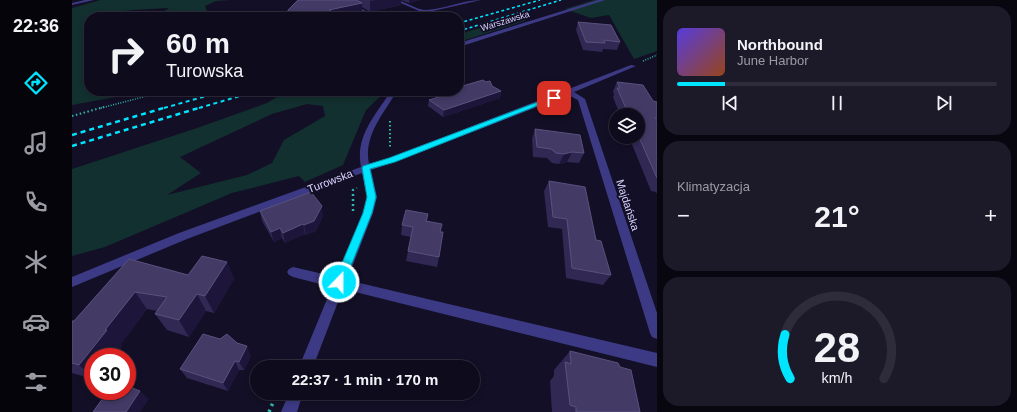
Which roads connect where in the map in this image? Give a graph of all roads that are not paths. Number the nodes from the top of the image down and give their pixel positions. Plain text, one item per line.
1 (92, 0) edge
2 (342, 0) edge
3 (396, 0) edge
4 (480, 0) edge
5 (603, 0) edge
6 (73, 5) edge
7 (365, 12) edge
8 (425, 12) joint
9 (464, 43) edge
10 (633, 66) dead end
11 (568, 92) junction
12 (391, 96) edge
13 (366, 168) junction
14 (293, 272) dead end
15 (72, 282) edge
16 (339, 282) junction
17 (657, 333) edge
18 (309, 360) edge
19 (657, 360) edge
20 (293, 400) edge
21 (289, 412) edge

1 - 6 street
2 - 7 street
3 - 8 street
4 - 8 street
5 - 9 street, Warszawska
10 - 11 street, Turowska
11 - 13 street, Turowska
11 - 17 street, Majdańska
12 - 13 street
13 - 15 street, Turowska
13 - 16 street
14 - 16 street
16 - 18 street
16 - 19 street
20 - 21 street

